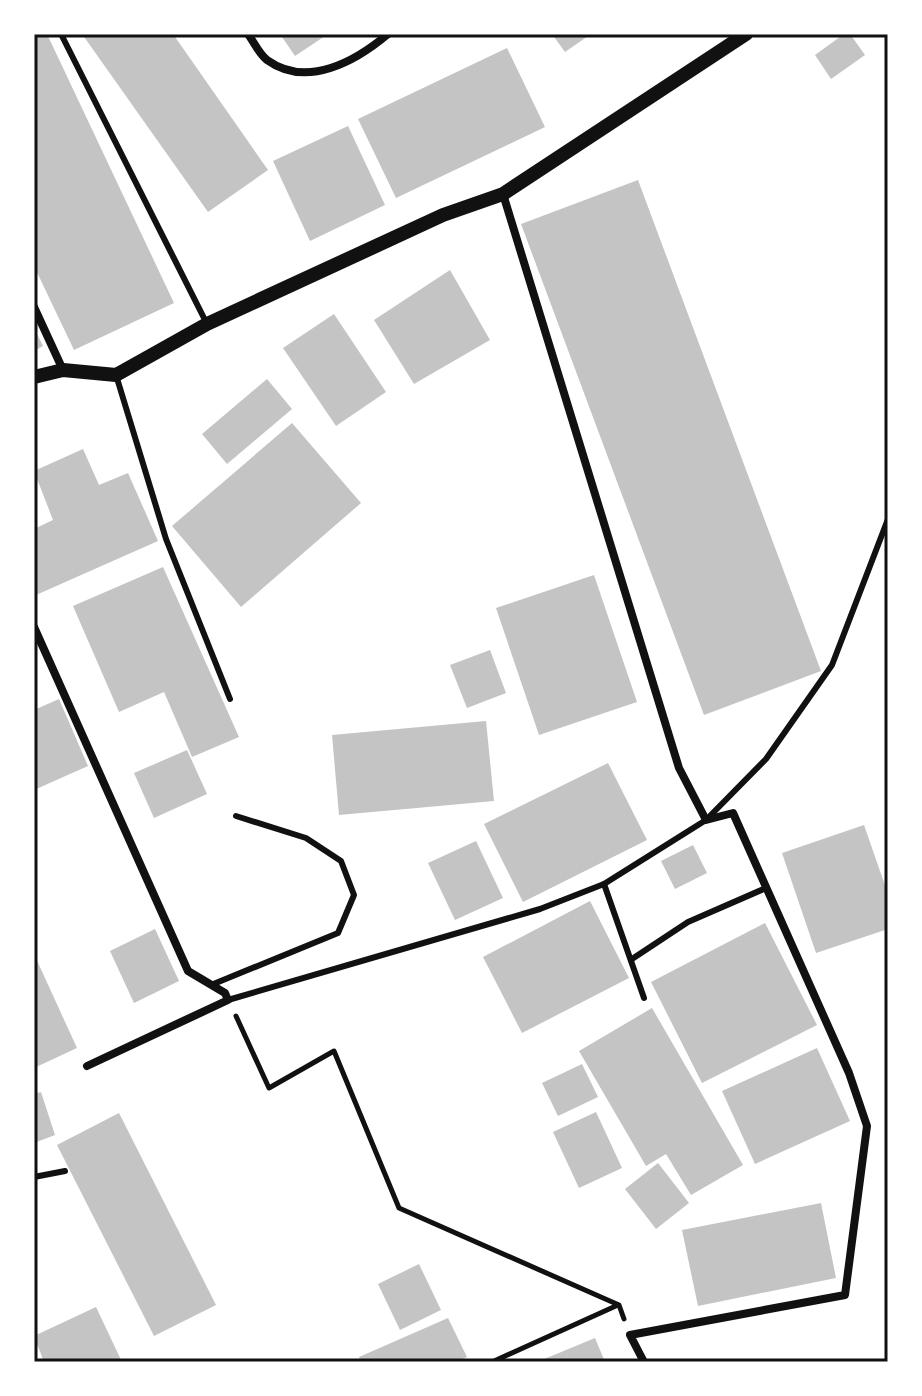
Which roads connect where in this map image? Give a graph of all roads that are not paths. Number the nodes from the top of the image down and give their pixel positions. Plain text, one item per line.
1 (61, 34) edge
2 (248, 34) edge
3 (388, 34) edge
4 (746, 34) edge
5 (503, 194) junction
6 (34, 307) edge
7 (207, 324) junction
8 (63, 370) junction
9 (116, 375) junction
10 (34, 377) edge
11 (888, 519) edge
12 (34, 627) edge
13 (230, 699) dead end
14 (236, 816) dead end
15 (706, 820) junction
16 (604, 884) junction
17 (766, 888) junction
18 (632, 959) junction
19 (211, 985) junction
20 (644, 998) dead end
21 (228, 1000) junction
22 (87, 1066) dead end
23 (65, 1171) dead end
24 (34, 1177) edge
25 (644, 1362) edge

1 - 7 lane
2 - 3 street
4 - 5 street
5 - 7 street
5 - 15 street
6 - 8 street
7 - 9 street
8 - 9 street
8 - 10 street
9 - 13 lane
11 - 15 lane
12 - 19 street
14 - 19 lane
15 - 16 lane
15 - 17 street
16 - 18 lane
16 - 21 lane
17 - 18 lane
17 - 25 street
18 - 20 lane
19 - 21 street
21 - 22 street
23 - 24 lane

